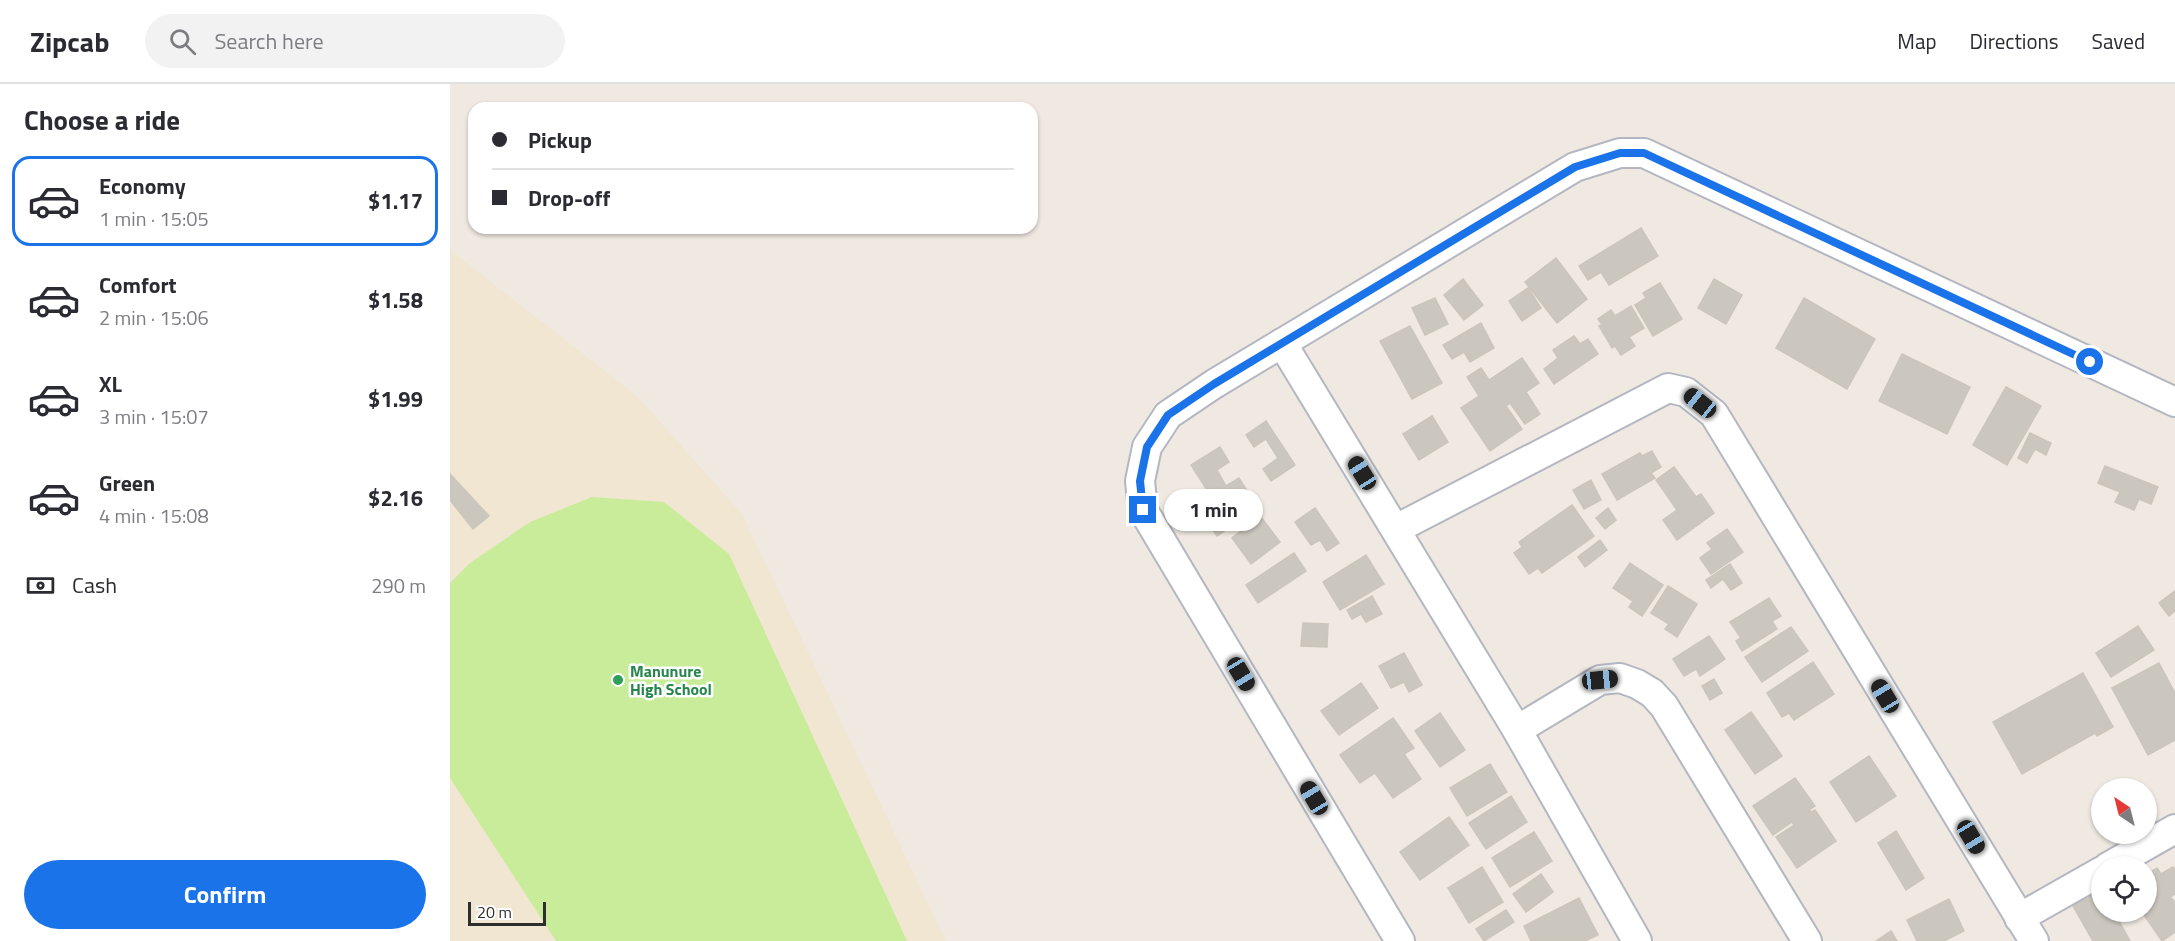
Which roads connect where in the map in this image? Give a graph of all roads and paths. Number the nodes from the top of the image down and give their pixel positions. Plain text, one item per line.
1 (1282, 343) junction
2 (2175, 402) edge
3 (1396, 529) junction
4 (1517, 730) junction
5 (2175, 829) edge
6 (2127, 856) edge
7 (2091, 880) edge
8 (2027, 929) edge
9 (1400, 941) edge
10 (1637, 941) edge
11 (1808, 941) edge

1 - 2 street
1 - 3 street
1 - 9 street
3 - 4 street
3 - 8 street
4 - 10 street
4 - 11 street
5 - 6 street
7 - 8 street

